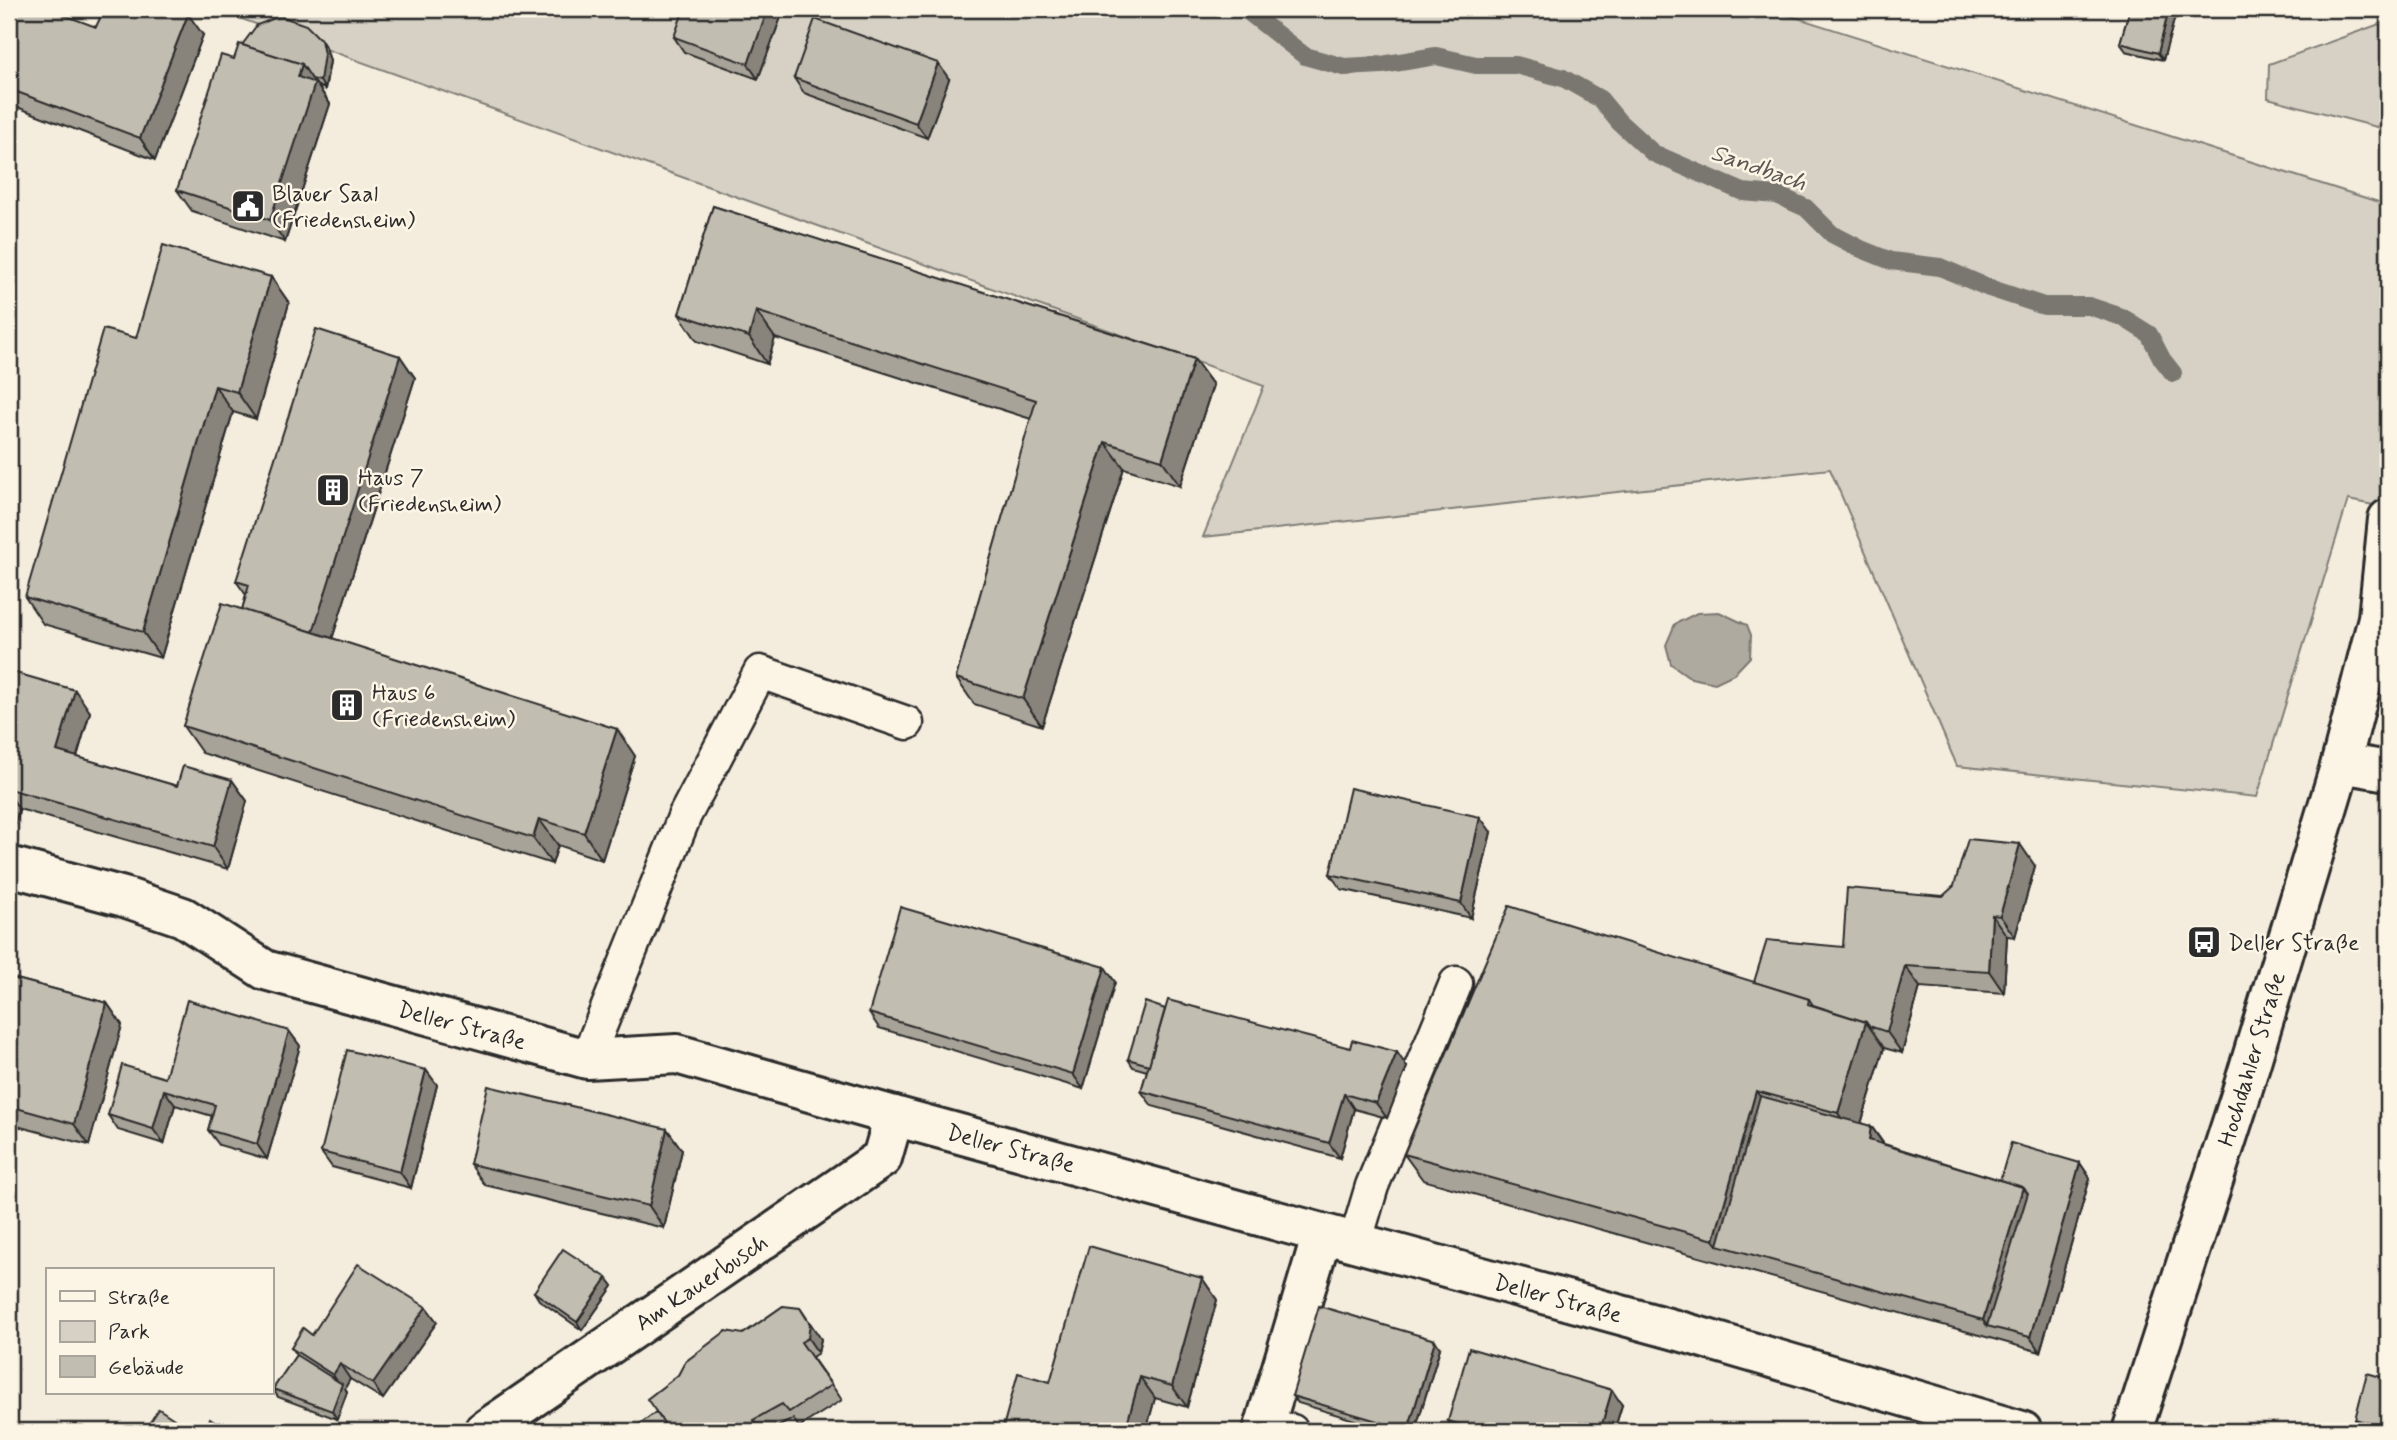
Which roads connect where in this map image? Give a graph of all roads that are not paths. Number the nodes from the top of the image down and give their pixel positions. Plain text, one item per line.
1 (2388, 519) edge
2 (907, 723) dead end
3 (2341, 763) junction
4 (2388, 771) edge
5 (9, 866) edge
6 (1456, 983) dead end
7 (587, 1059) junction
8 (894, 1116) junction
9 (1339, 1239) junction
10 (1273, 1429) edge
11 (484, 1431) edge
12 (2022, 1431) edge
13 (2132, 1431) edge

1 - 3 street, Hochdahler Straße
2 - 7 lane
3 - 4 street
3 - 13 street, Hochdahler Straße
5 - 7 street, Deller Straße
6 - 9 lane
7 - 8 street, Deller Straße
8 - 9 street, Deller Straße
8 - 11 street, Am Kauerbusch
9 - 10 street
9 - 12 street, Deller Straße

